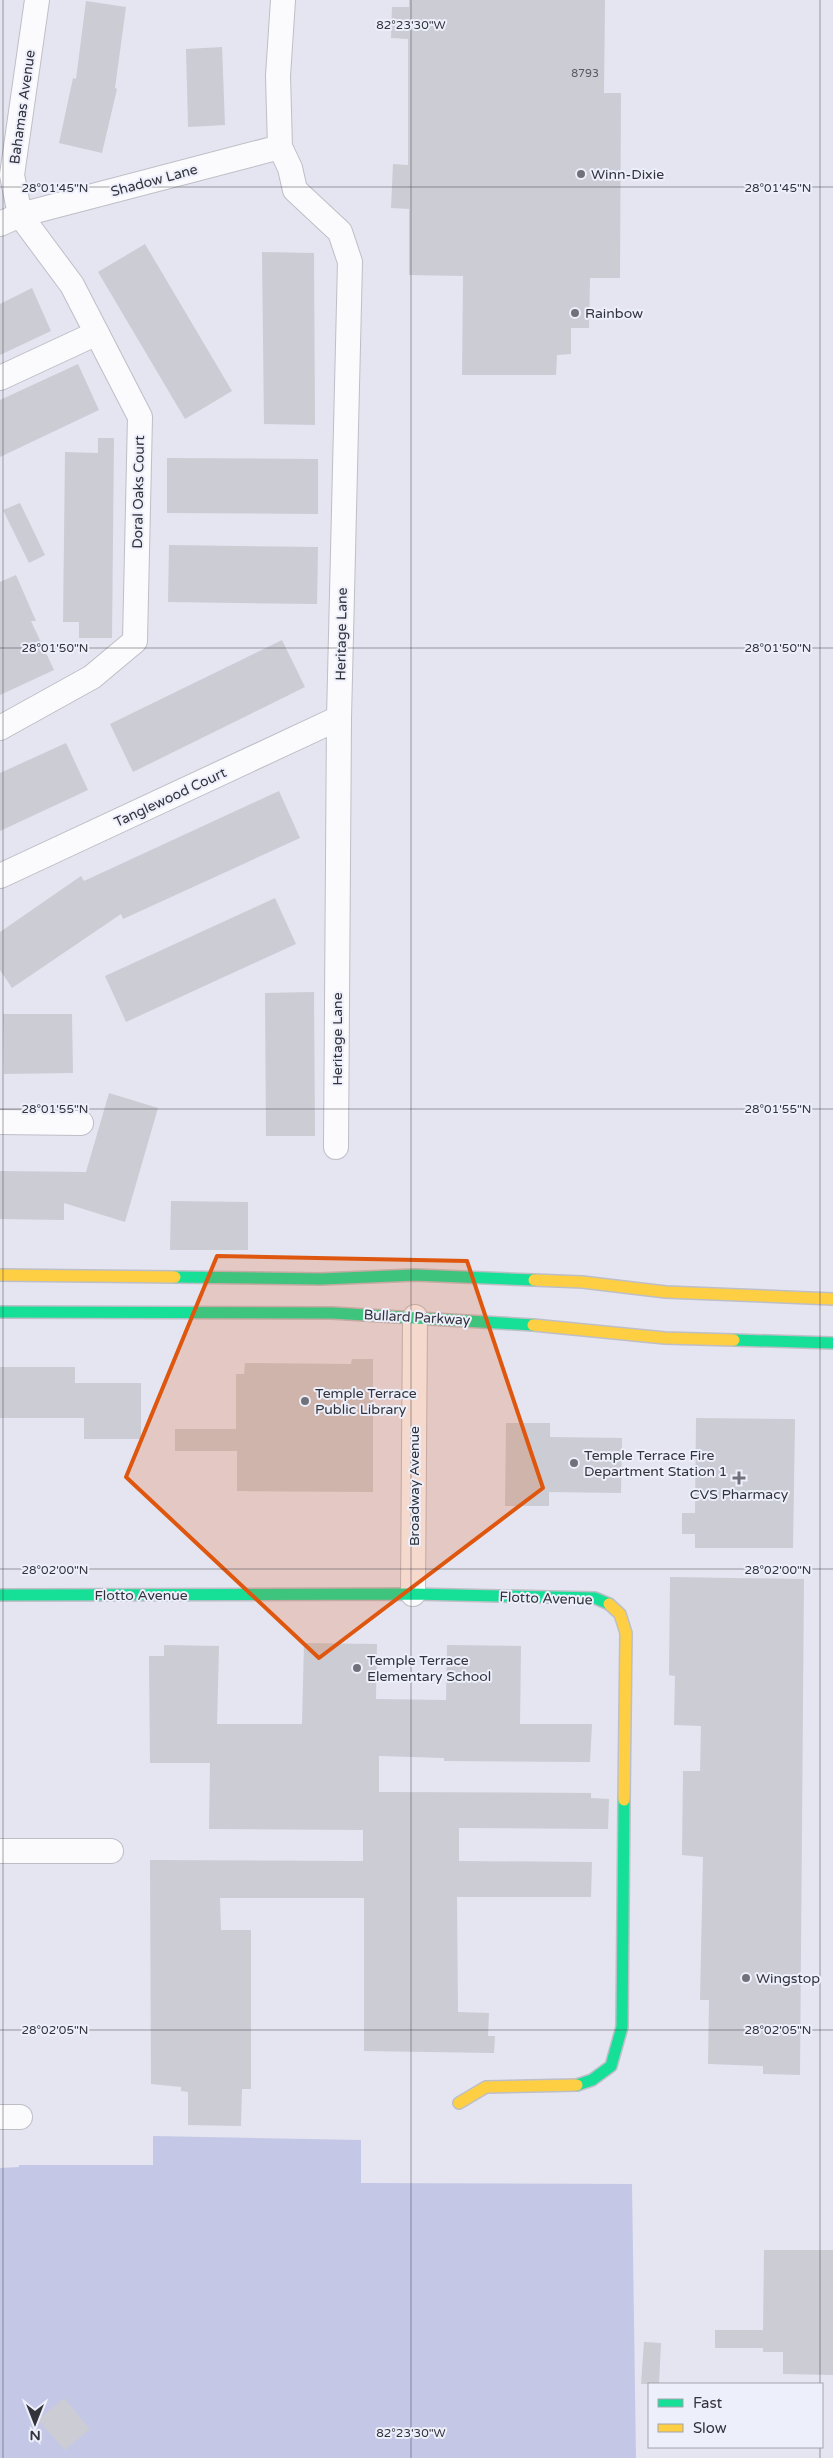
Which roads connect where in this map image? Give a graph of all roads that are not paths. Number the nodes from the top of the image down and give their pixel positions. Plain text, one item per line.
1 (38, 0) edge
2 (283, 0) edge
3 (280, 147) junction
4 (10, 219) edge
5 (97, 333) junction
6 (0, 378) edge
7 (339, 718) junction
8 (0, 728) edge
9 (0, 876) edge
10 (0, 1122) edge
11 (81, 1124) dead end
12 (336, 1147) dead end
13 (0, 1275) edge
14 (833, 1299) edge
15 (0, 1312) edge
16 (415, 1317) junction
17 (833, 1343) edge
18 (414, 1594) junction
19 (0, 1595) edge
20 (0, 1851) edge
21 (111, 1851) dead end
22 (459, 2103) dead end

1 - 4 street, Bahamas Avenue
2 - 3 street
3 - 4 street, Shadow Lane
3 - 7 street, Heritage Lane
4 - 5 street, Doral Oaks Court
5 - 6 street
5 - 8 street, Doral Oaks Court
7 - 9 street, Tanglewood Court
7 - 12 street, Heritage Lane
10 - 11 street
13 - 14 main road
15 - 16 main road, Bullard Parkway
16 - 17 main road, Bullard Parkway
16 - 18 street, Broadway Avenue
18 - 19 main road, Flotto Avenue
18 - 22 main road, Flotto Avenue
20 - 21 street

